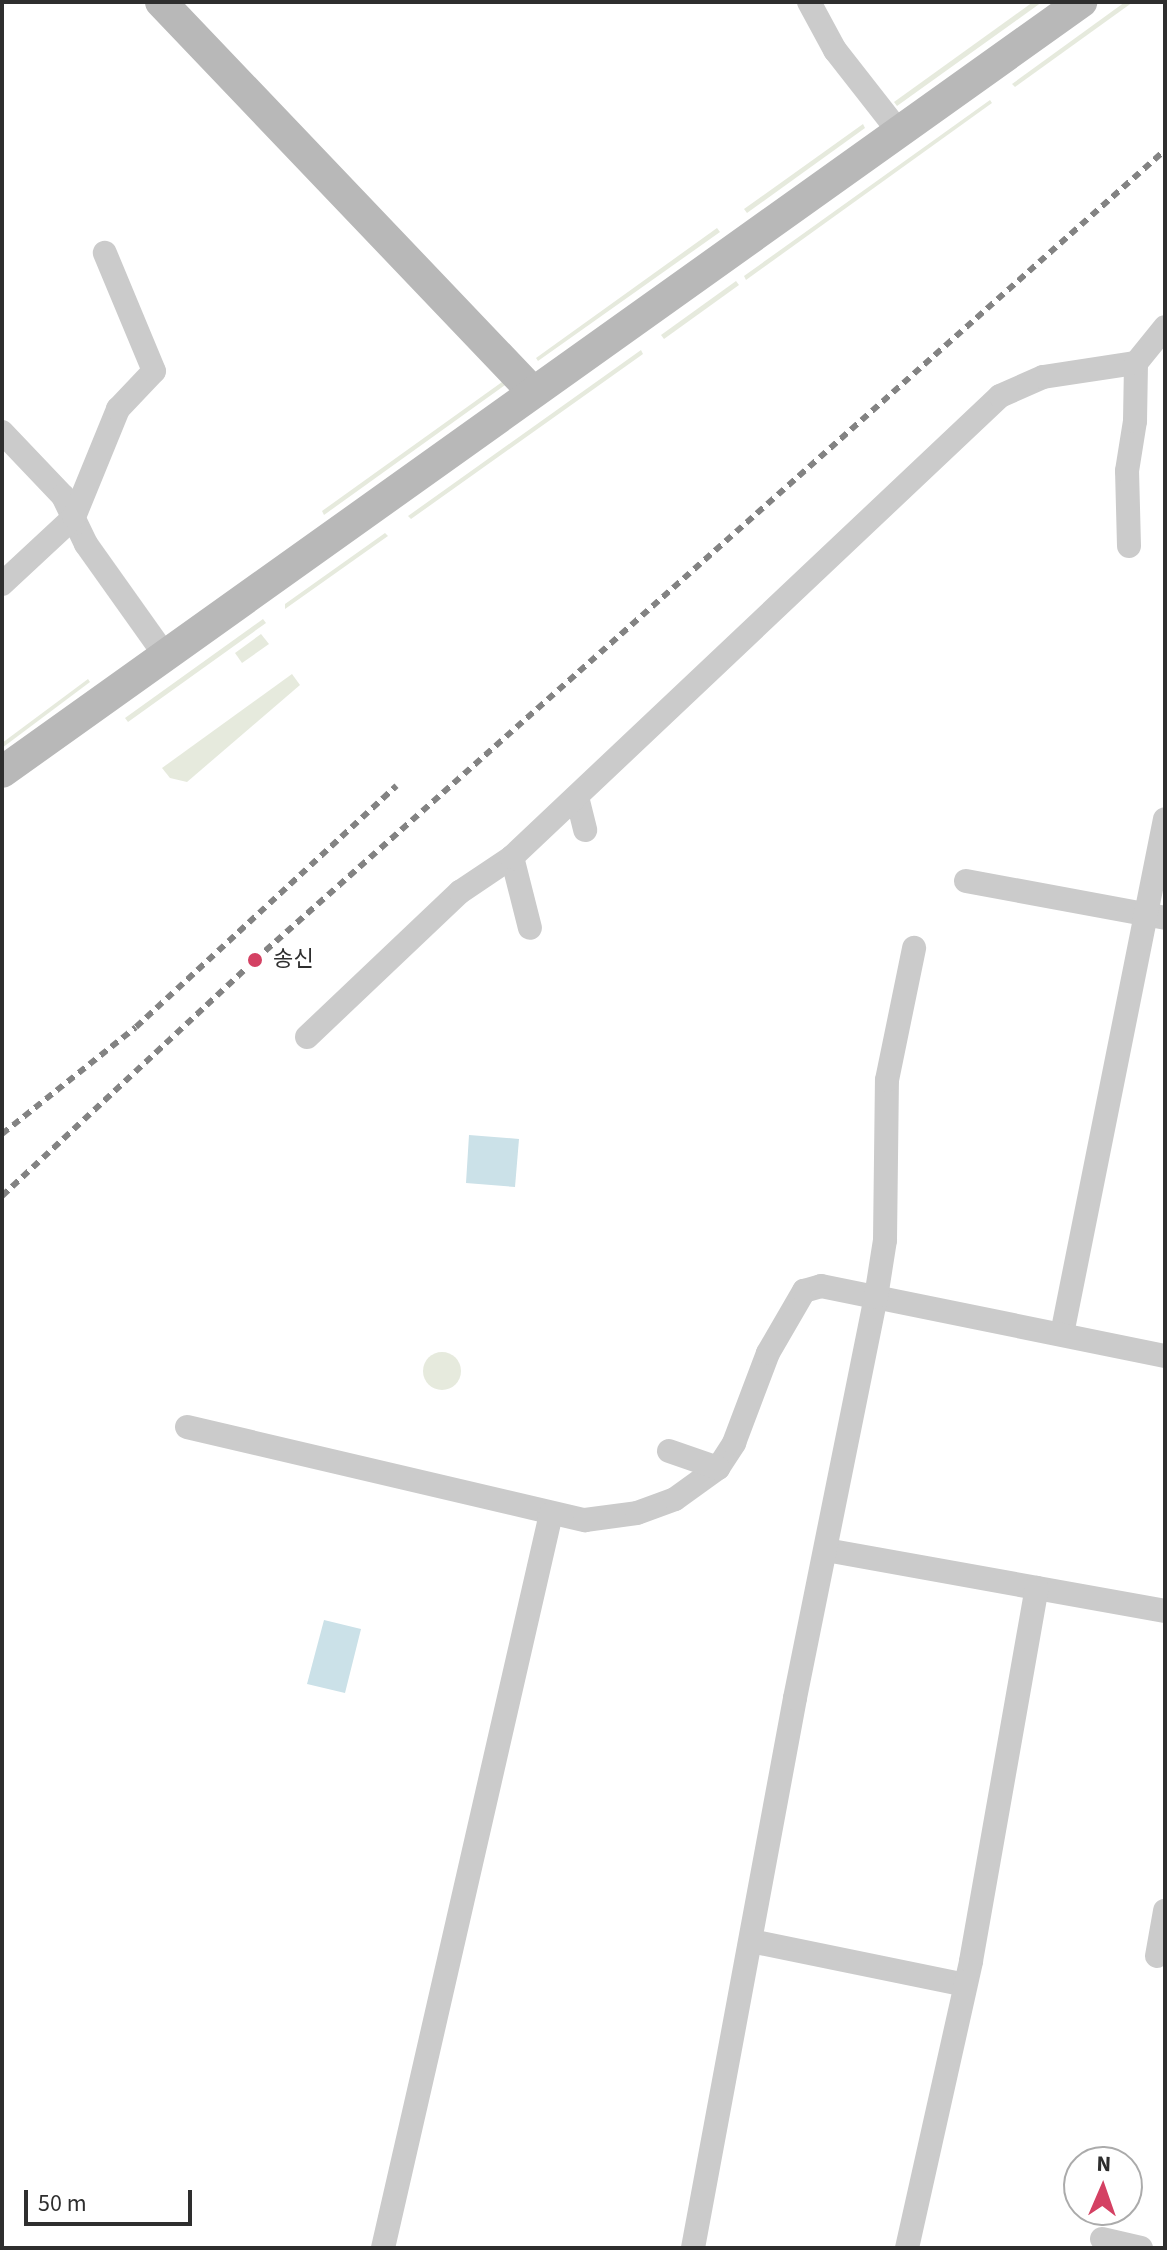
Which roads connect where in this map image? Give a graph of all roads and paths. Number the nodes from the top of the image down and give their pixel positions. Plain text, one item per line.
1 (161, 2) edge
2 (809, 2) edge
3 (1081, 2) edge
4 (899, 132) junction
5 (105, 253) dead end
6 (1165, 327) edge
7 (1136, 363) junction
8 (533, 392) junction
9 (2, 432) edge
10 (74, 517) junction
11 (1129, 546) dead end
12 (2, 584) edge
13 (165, 655) junction
14 (2, 772) edge
15 (577, 797) junction
16 (1165, 819) edge
17 (585, 830) dead end
18 (512, 857) junction
19 (966, 881) dead end
20 (1155, 916) edge
21 (530, 928) dead end
22 (914, 948) dead end
23 (307, 1037) dead end
24 (876, 1297) junction
25 (1062, 1334) junction
26 (1165, 1356) edge
27 (187, 1427) dead end
28 (669, 1451) dead end
29 (718, 1468) junction
30 (551, 1514) junction
31 (826, 1550) junction
32 (1037, 1588) junction
33 (1165, 1611) edge
34 (1165, 1911) edge
35 (751, 1941) junction
36 (1157, 1956) dead end
37 (965, 1985) junction
38 (1102, 2239) dead end
39 (697, 2247) edge
40 (383, 2248) edge
41 (907, 2248) edge
42 (1141, 2248) edge

1 - 8 main road
2 - 4 street
3 - 4 main road
4 - 8 main road
5 - 10 street
6 - 7 street
7 - 11 street
7 - 15 street
8 - 13 main road
9 - 10 street
10 - 12 street
10 - 13 street
13 - 14 main road
15 - 17 street
15 - 18 street
16 - 20 street
18 - 21 street
18 - 23 street
19 - 20 street
20 - 25 street
22 - 24 street
24 - 25 street
24 - 29 street
24 - 31 street
25 - 26 street
27 - 30 street
28 - 29 street
29 - 30 street
30 - 40 street
31 - 32 street
31 - 35 street
32 - 33 street
32 - 37 street
34 - 36 street
35 - 37 street
35 - 39 street
37 - 41 street
38 - 42 street

